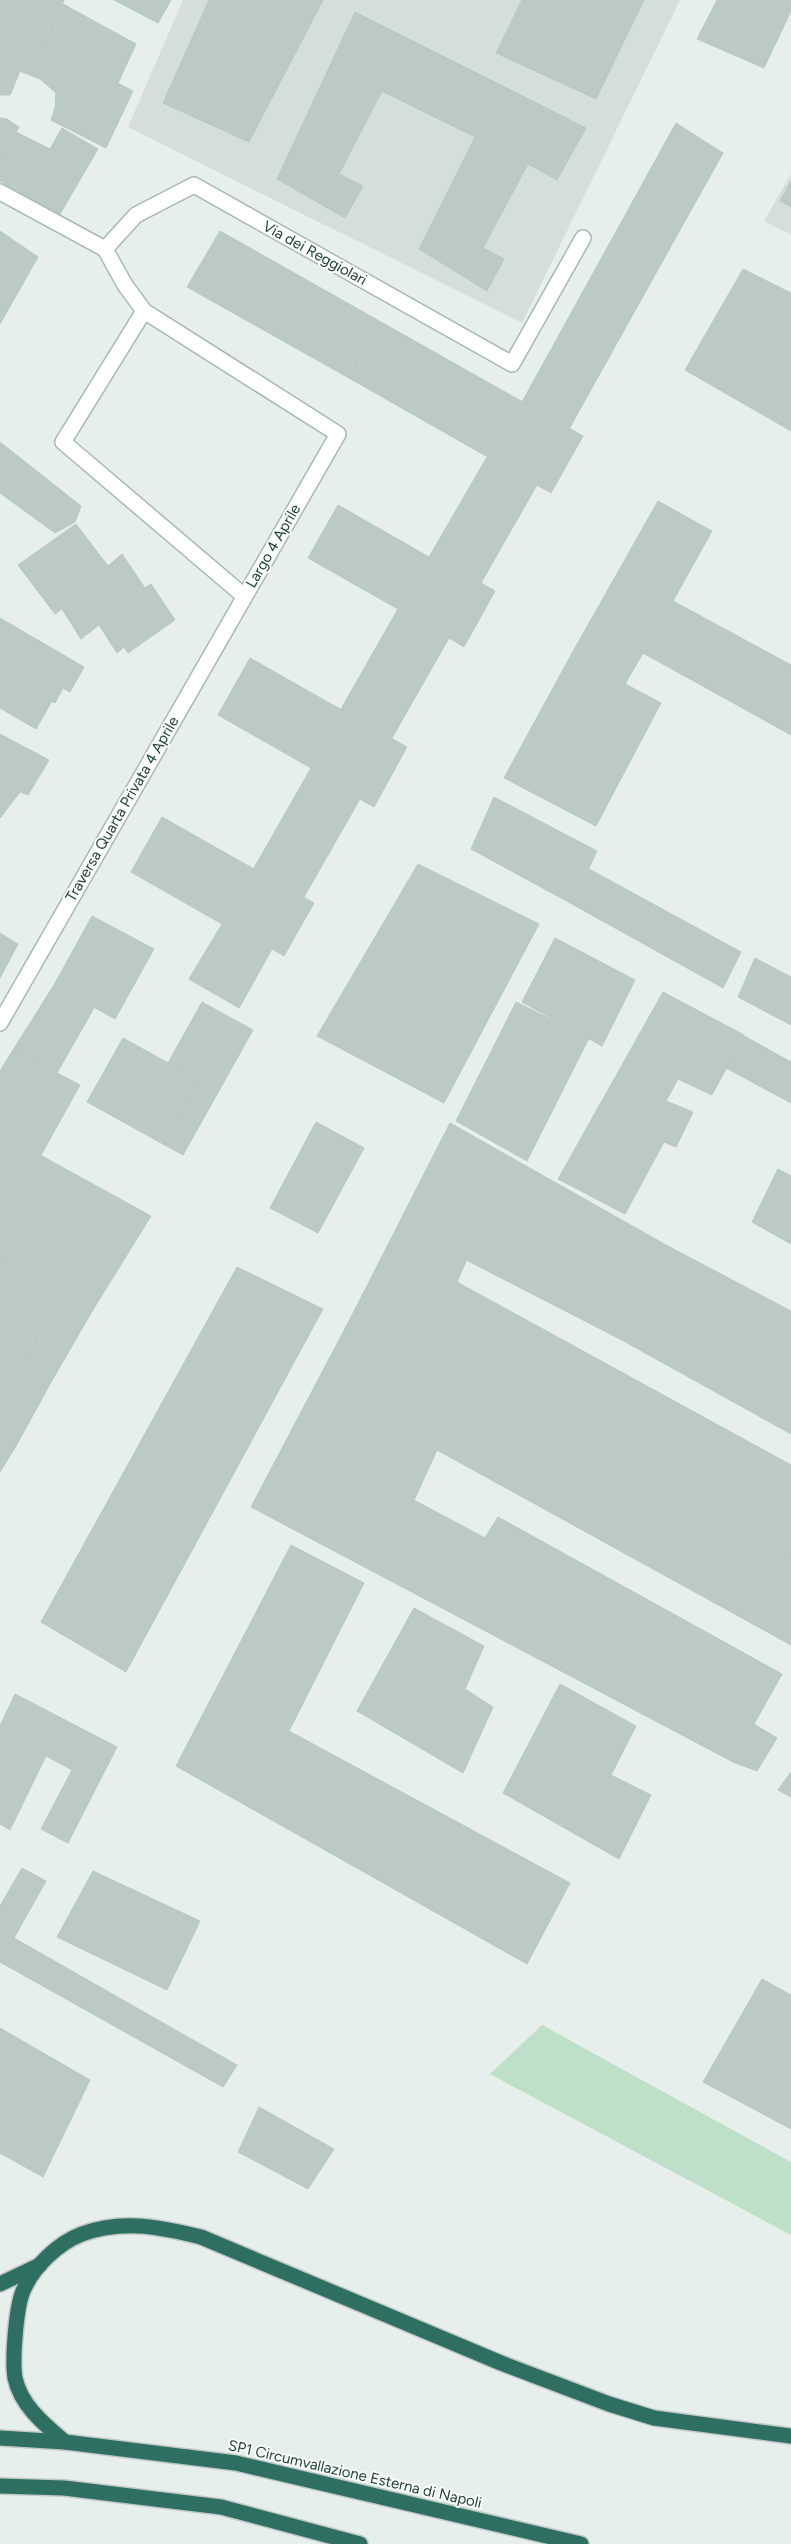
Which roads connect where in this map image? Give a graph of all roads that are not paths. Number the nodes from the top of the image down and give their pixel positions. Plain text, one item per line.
1 (0, 192) edge
2 (583, 238) dead end
3 (105, 249) junction
4 (144, 311) junction
5 (244, 596) junction
6 (0, 1022) edge
7 (40, 2265) junction
8 (0, 2284) edge
9 (791, 2436) edge
10 (0, 2438) edge
11 (65, 2442) junction
12 (0, 2486) edge
13 (360, 2544) edge
14 (581, 2544) edge

1 - 3 street
2 - 3 street, Via dei Reggiolari
3 - 4 street, Largo 4 Aprile
4 - 5 street, Largo 4 Aprile
4 - 5 street, Largo 4 Aprile
5 - 6 street, Traversa Quarta Privata 4 Aprile
7 - 8 highway
7 - 9 highway
7 - 11 highway
10 - 11 highway, SP1 Circumvallazione Esterna di Napoli
11 - 14 highway, SP1 Circumvallazione Esterna di Napoli
12 - 13 highway

